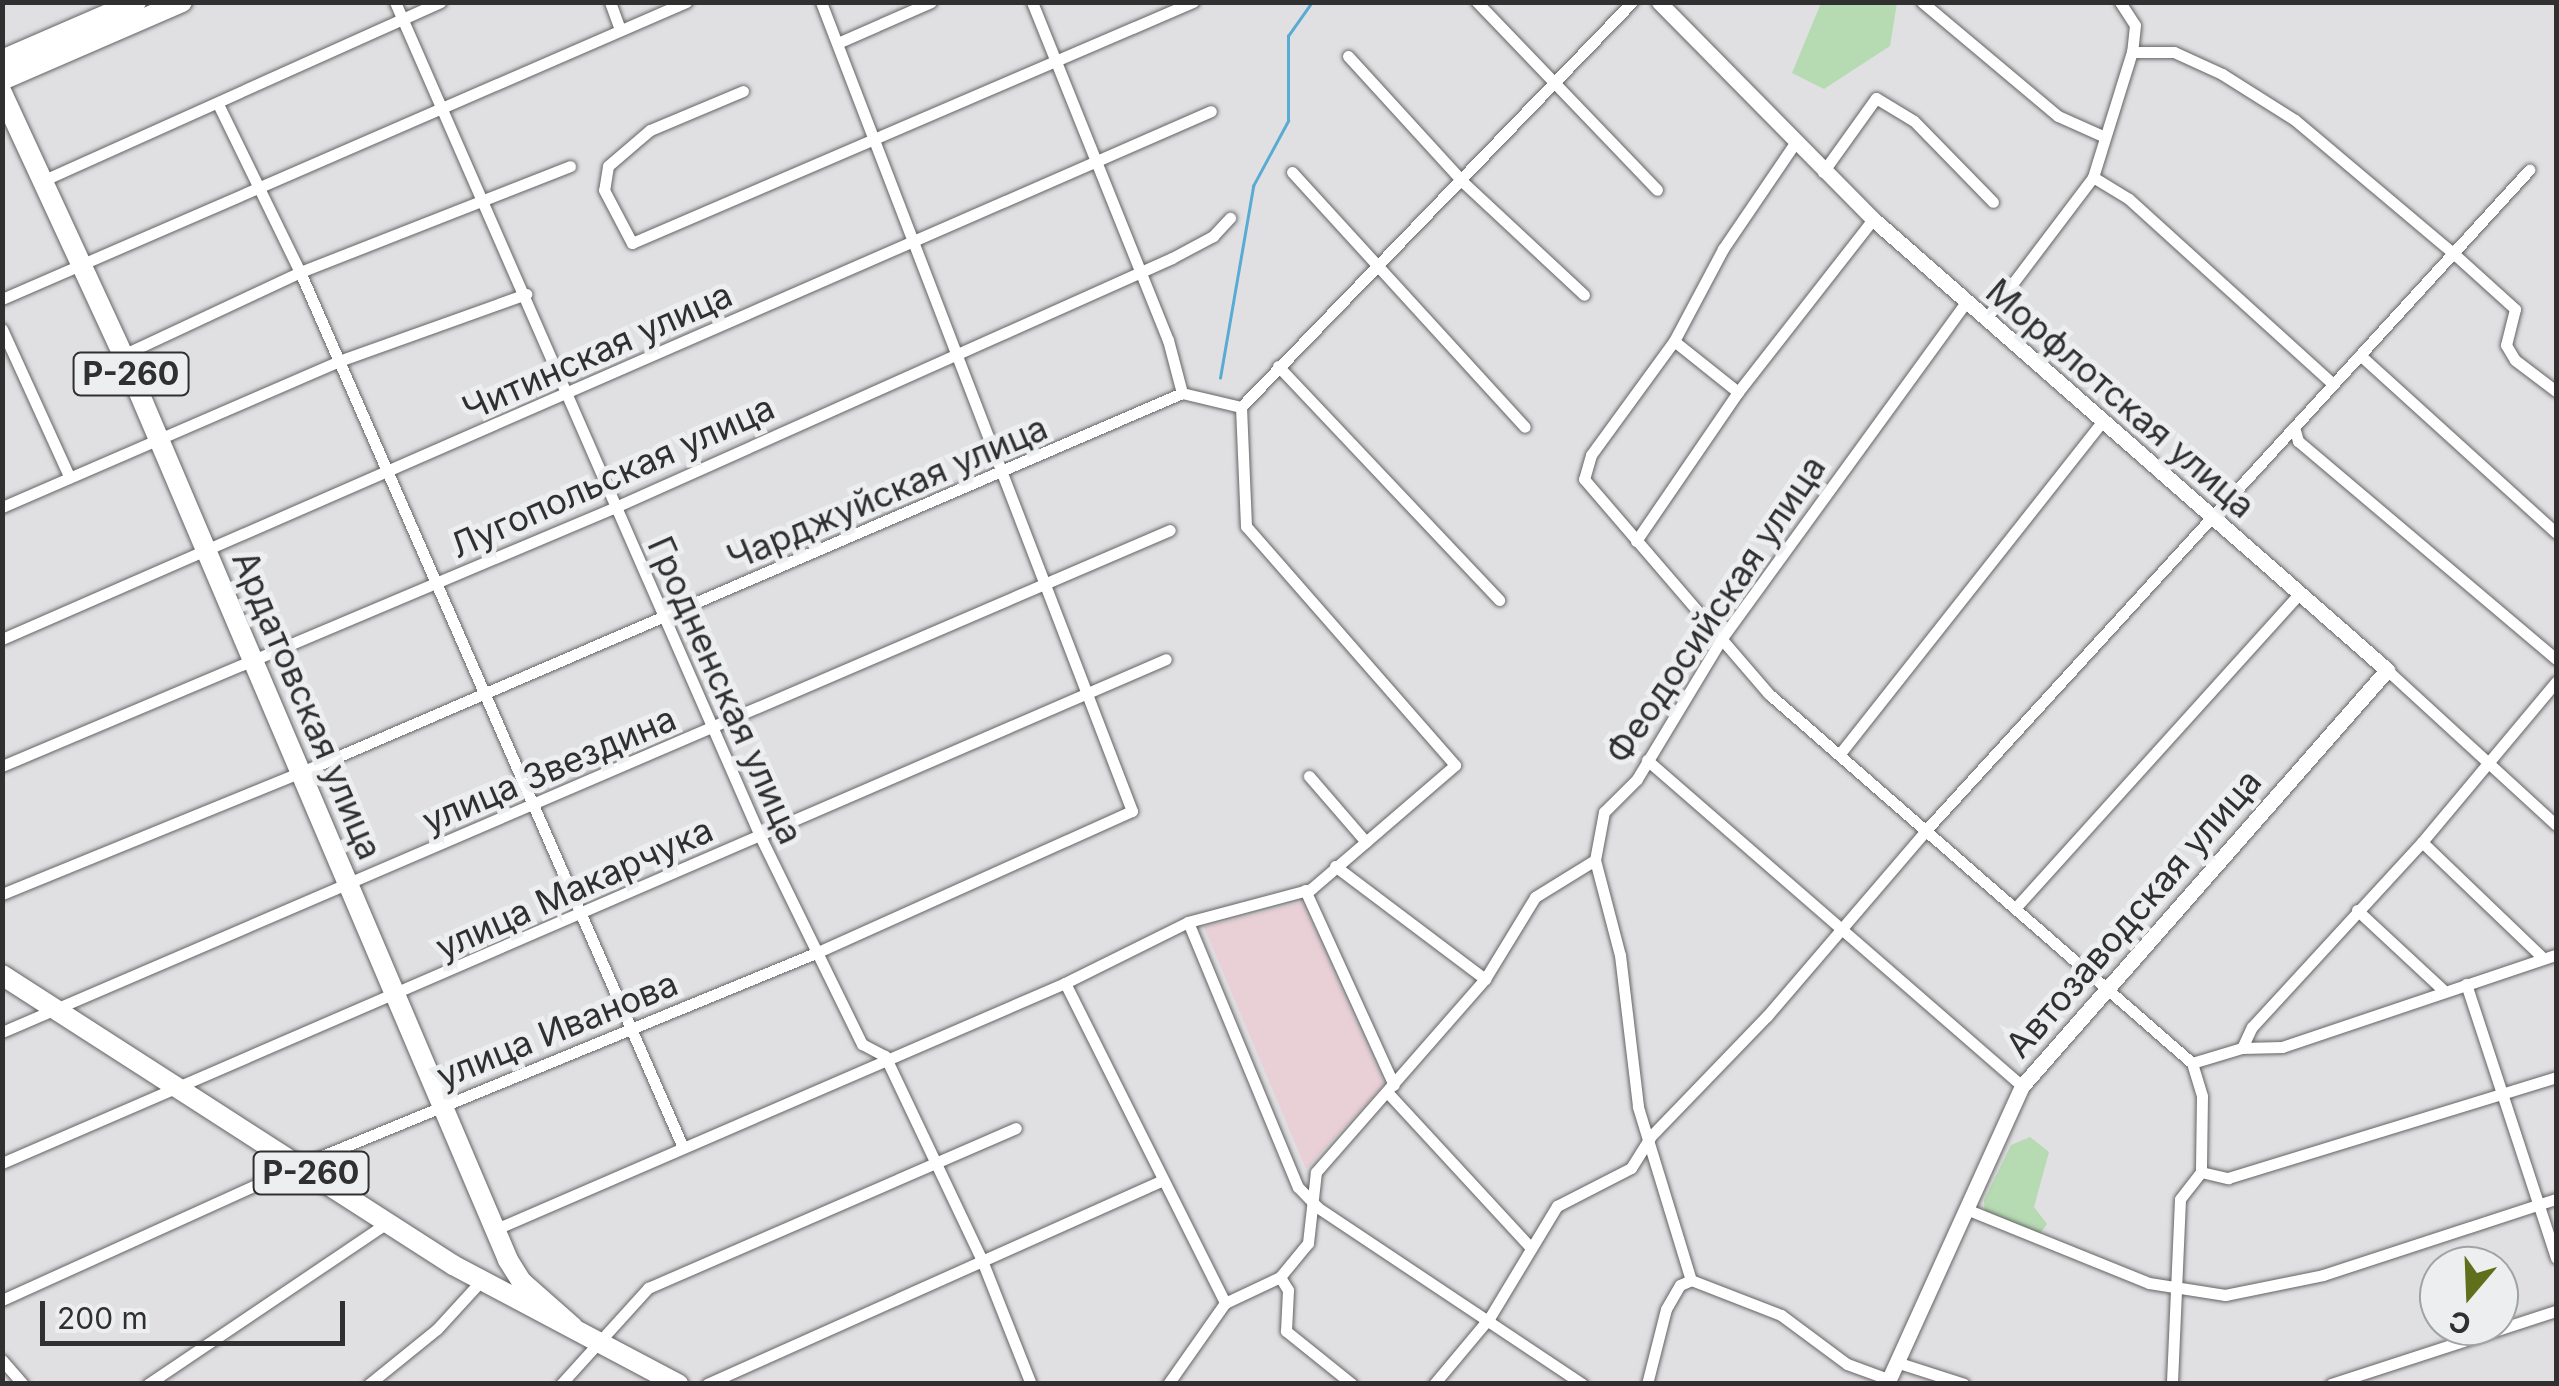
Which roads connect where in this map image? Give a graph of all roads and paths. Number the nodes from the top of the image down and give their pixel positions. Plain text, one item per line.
1 (136, 2) edge
2 (182, 2) edge
3 (395, 2) edge
4 (441, 2) edge
5 (610, 2) edge
6 (686, 2) edge
7 (821, 2) edge
8 (931, 2) edge
9 (1032, 2) edge
10 (1193, 2) edge
11 (1477, 2) edge
12 (1632, 2) edge
13 (1659, 2) edge
14 (1922, 2) edge
15 (2120, 2) edge
16 (402, 20) junction
17 (620, 29) junction
18 (840, 42) junction
19 (2132, 52) junction
20 (1348, 56) dead end
21 (2, 60) edge
22 (1056, 62) junction
23 (2, 80) edge
24 (1556, 84) junction
25 (743, 91) dead end
26 (2, 93) edge
27 (219, 106) junction
28 (439, 108) junction
29 (1212, 112) dead end
30 (2103, 136) junction
31 (874, 140) junction
32 (1795, 144) junction
33 (1098, 160) junction
34 (570, 166) dead end
35 (2529, 170) dead end
36 (1292, 172) dead end
37 (1823, 172) junction
38 (2093, 177) junction
39 (42, 180) junction
40 (1464, 183) junction
41 (256, 186) junction
42 (1657, 190) dead end
43 (482, 200) junction
44 (1993, 202) dead end
45 (1230, 218) dead end
46 (1873, 220) junction
47 (913, 238) junction
48 (2452, 252) junction
49 (80, 262) junction
50 (1140, 268) junction
51 (1375, 268) junction
52 (300, 272) junction
53 (526, 294) junction
54 (1584, 296) dead end
55 (2, 299) edge
56 (1966, 302) junction
57 (1985, 320) junction
58 (2, 330) edge
59 (1674, 341) junction
60 (956, 352) junction
61 (123, 355) junction
62 (2360, 355) junction
63 (339, 361) junction
64 (1278, 366) junction
65 (2331, 382) junction
66 (2556, 391) edge
67 (1738, 392) junction
68 (1182, 393) junction
69 (567, 396) junction
70 (1241, 408) junction
71 (2102, 422) junction
72 (1525, 427) dead end
73 (2294, 427) junction
74 (160, 442) junction
75 (1003, 472) junction
76 (388, 473) junction
77 (69, 476) junction
78 (2, 507) edge
79 (611, 509) junction
80 (2211, 515) junction
81 (1170, 530) dead end
82 (2556, 533) edge
83 (1636, 542) junction
84 (206, 550) junction
85 (1046, 582) junction
86 (437, 583) junction
87 (2299, 594) junction
88 (1498, 600) dead end
89 (668, 616) junction
90 (1722, 638) junction
91 (2, 639) edge
92 (251, 659) junction
93 (1166, 659) dead end
94 (2556, 660) edge
95 (2387, 670) junction
96 (2556, 682) edge
97 (486, 694) junction
98 (1089, 694) junction
99 (717, 728) junction
100 (1842, 751) junction
101 (1648, 760) junction
102 (2485, 764) junction
103 (2, 766) edge
104 (302, 772) junction
105 (1309, 776) dead end
106 (535, 804) junction
107 (2556, 825) edge
108 (1928, 829) junction
109 (760, 836) junction
110 (1366, 842) junction
111 (2422, 842) junction
112 (1595, 860) junction
113 (1335, 866) junction
114 (350, 885) junction
115 (1305, 890) junction
116 (2, 894) edge
117 (2018, 905) junction
118 (2358, 910) junction
119 (582, 914) junction
120 (1188, 922) junction
121 (1842, 930) junction
122 (818, 952) junction
123 (2556, 955) edge
124 (2542, 957) junction
125 (2, 975) edge
126 (1485, 980) junction
127 (1065, 984) junction
128 (2466, 984) junction
129 (2104, 987) junction
130 (2443, 990) junction
131 (397, 996) junction
132 (55, 1009) junction
133 (632, 1027) junction
134 (2, 1032) edge
135 (2242, 1048) junction
136 (885, 1056) junction
137 (2192, 1064) junction
138 (2556, 1077) edge
139 (2022, 1086) junction
140 (178, 1088) junction
141 (1391, 1089) junction
142 (2503, 1096) junction
143 (443, 1106) junction
144 (1016, 1128) dead end
145 (1650, 1137) junction
146 (682, 1145) junction
147 (2, 1163) edge
148 (937, 1163) junction
149 (300, 1166) junction
150 (2200, 1172) junction
151 (1159, 1182) junction
152 (2556, 1199) edge
153 (2542, 1204) junction
154 (1317, 1208) junction
155 (1966, 1210) junction
156 (388, 1222) junction
157 (496, 1229) junction
158 (1531, 1248) junction
159 (981, 1258) junction
160 (2556, 1258) edge
161 (508, 1260) junction
162 (1280, 1276) junction
163 (1691, 1280) junction
164 (483, 1282) junction
165 (2179, 1286) junction
166 (2, 1300) edge
167 (1225, 1303) junction
168 (2556, 1311) edge
169 (1490, 1317) junction
170 (573, 1327) junction
171 (602, 1342) junction
172 (2, 1360) edge
173 (1896, 1362) junction
174 (1888, 1381) edge
175 (23, 1384) edge
176 (148, 1384) edge
177 (369, 1384) edge
178 (561, 1384) edge
179 (678, 1384) edge
180 (707, 1384) edge
181 (1031, 1384) edge
182 (1168, 1384) edge
183 (1352, 1384) edge
184 (1434, 1384) edge
185 (1582, 1384) edge
186 (1648, 1384) edge
187 (1964, 1384) edge
188 (2172, 1384) edge
189 (2331, 1384) edge

1 - 21 highway
2 - 23 highway
3 - 16 street, Гродненская улица
4 - 16 street
5 - 17 street
6 - 17 street
7 - 18 street
8 - 18 street
9 - 22 street
10 - 22 street
11 - 24 street
12 - 24 street
13 - 32 street, Морфлотская улица
14 - 30 street
15 - 19 street
16 - 27 street
16 - 28 street, Гродненская улица
17 - 28 street
18 - 31 street
19 - 30 street
19 - 48 street
20 - 40 street
22 - 31 street
22 - 33 street
24 - 40 street
24 - 42 street
25 - 31 street
26 - 39 highway, Ардатовская улица / Р-260
27 - 39 street
27 - 41 street
28 - 41 street
28 - 43 street, Гродненская улица
29 - 33 street, Читинская улица
30 - 38 street
31 - 47 street
32 - 37 street, Морфлотская улица
32 - 59 street
33 - 47 street, Читинская улица
33 - 50 street
34 - 43 street
35 - 48 street
36 - 51 street
37 - 44 street
37 - 46 street, Морфлотская улица
38 - 57 street
38 - 65 street
39 - 49 highway, Ардатовская улица / Р-260
40 - 51 street
40 - 54 street
41 - 49 street
41 - 52 street
43 - 52 street
43 - 53 street, Гродненская улица
45 - 50 street, Лугопольская улица
46 - 56 street, Морфлотская улица
46 - 67 street
47 - 60 street
47 - 69 street, Читинская улица
48 - 62 street
48 - 66 street
49 - 55 street
49 - 61 highway, Ардатовская улица / Р-260
50 - 60 street, Лугопольская улица
50 - 68 street
51 - 64 street
51 - 72 street
52 - 61 street
52 - 63 street
53 - 63 street
53 - 69 street, Гродненская улица
56 - 57 street, Морфлотская улица
56 - 90 street, Феодосийская улица
57 - 71 street, Морфлотская улица
58 - 77 street
59 - 67 street
59 - 83 street
60 - 75 street
60 - 79 street, Лугопольская улица
61 - 74 highway, Ардатовская улица / Р-260
62 - 65 street
62 - 82 street
63 - 74 street
63 - 76 street
64 - 70 street
64 - 88 street
65 - 73 street
67 - 83 street
68 - 70 street
68 - 75 street, Чарджуйская улица
69 - 76 street, Читинская улица
69 - 79 street, Гродненская улица
70 - 110 street
71 - 80 street, Морфлотская улица
71 - 100 street
73 - 80 street
73 - 94 street
74 - 77 street
74 - 84 highway, Ардатовская улица / Р-260
75 - 85 street
75 - 89 street, Чарджуйская улица
76 - 84 street, Читинская улица
76 - 86 street
77 - 78 street
79 - 86 street, Лугопольская улица
79 - 89 street, Гродненская улица
80 - 87 street, Морфлотская улица
80 - 108 street
81 - 85 street, улица Звездина
83 - 90 street
84 - 91 street, Читинская улица
84 - 92 highway, Ардатовская улица / Р-260
85 - 98 street
85 - 99 street, улица Звездина
86 - 92 street, Лугопольская улица
86 - 97 street
87 - 95 street, Морфлотская улица
87 - 117 street
89 - 97 street, Чарджуйская улица
89 - 99 street, Гродненская улица
90 - 100 street
90 - 101 street, Феодосийская улица
92 - 103 street, Лугопольская улица
92 - 104 highway, Ардатовская улица / Р-260
93 - 98 street, улица Макарчука
95 - 102 street, Морфлотская улица
95 - 129 street, Автозаводская улица
96 - 102 street
97 - 104 street, Чарджуйская улица
97 - 106 street
98 - 109 street, улица Макарчука
98 - 122 street, улица Иванова
99 - 106 street, улица Звездина
99 - 109 street, Гродненская улица
100 - 108 street
101 - 112 street, Феодосийская улица
101 - 121 street
102 - 107 street, Морфлотская улица
102 - 111 street
104 - 114 highway, Ардатовская улица / Р-260
104 - 116 street, Чарджуйская улица
105 - 110 street
106 - 114 street, улица Звездина
106 - 119 street
108 - 117 street
108 - 121 street
109 - 119 street, улица Макарчука
109 - 122 street, Гродненская улица
110 - 113 street
111 - 118 street
111 - 124 street
112 - 126 street
112 - 145 street
113 - 115 street
113 - 126 street
114 - 131 highway, Ардатовская улица / Р-260
114 - 132 street, улица Звездина
115 - 120 street
115 - 141 street
117 - 129 street
118 - 130 street
118 - 135 street
119 - 131 street, улица Макарчука
119 - 133 street
120 - 127 street
120 - 154 street
121 - 139 street
121 - 145 street
122 - 133 street, улица Иванова
122 - 136 street, Гродненская улица
123 - 124 street
124 - 128 street
125 - 132 highway, Р-260
126 - 141 street
127 - 136 street
127 - 151 street
128 - 130 street
128 - 142 street
129 - 137 street
129 - 139 street, Автозаводская улица
130 - 135 street
131 - 140 street, улица Макарчука
131 - 143 highway, Ардатовская улица / Р-260
132 - 134 street, улица Звездина
132 - 140 highway, Р-260
133 - 143 street, улица Иванова
133 - 146 street
135 - 137 street
136 - 146 street
136 - 148 street, Гродненская улица
137 - 150 street
138 - 142 street
139 - 155 street, Автозаводская улица
140 - 147 street, улица Макарчука
140 - 149 highway, Р-260
141 - 154 street
141 - 158 street
142 - 150 street
142 - 153 street
143 - 149 street, улица Иванова
143 - 157 highway, Ардатовская улица / Р-260
144 - 148 street
145 - 158 street
145 - 163 street
146 - 157 street
148 - 159 street, Гродненская улица
148 - 171 street
149 - 156 highway, Р-260
149 - 166 street, улица Иванова
150 - 165 street
151 - 159 street
151 - 167 street
152 - 153 street
153 - 160 street
153 - 165 street
154 - 162 street
154 - 169 street
155 - 165 street
155 - 173 street, Автозаводская улица
156 - 164 highway, Р-260
156 - 176 street
157 - 161 highway, Ардатовская улица / Р-260
158 - 169 street
159 - 180 street
159 - 181 street, Гродненская улица
161 - 164 highway
161 - 170 highway, Ардатовская улица / Р-260
162 - 167 street
162 - 183 street
163 - 174 street
163 - 186 street
164 - 170 highway, Р-260
164 - 177 street
165 - 188 street
167 - 182 street
168 - 189 street
169 - 184 street
169 - 185 street
170 - 171 highway, Р-260
171 - 178 street
171 - 179 highway, Р-260
172 - 175 street
173 - 174 street, Автозаводская улица
173 - 187 street

